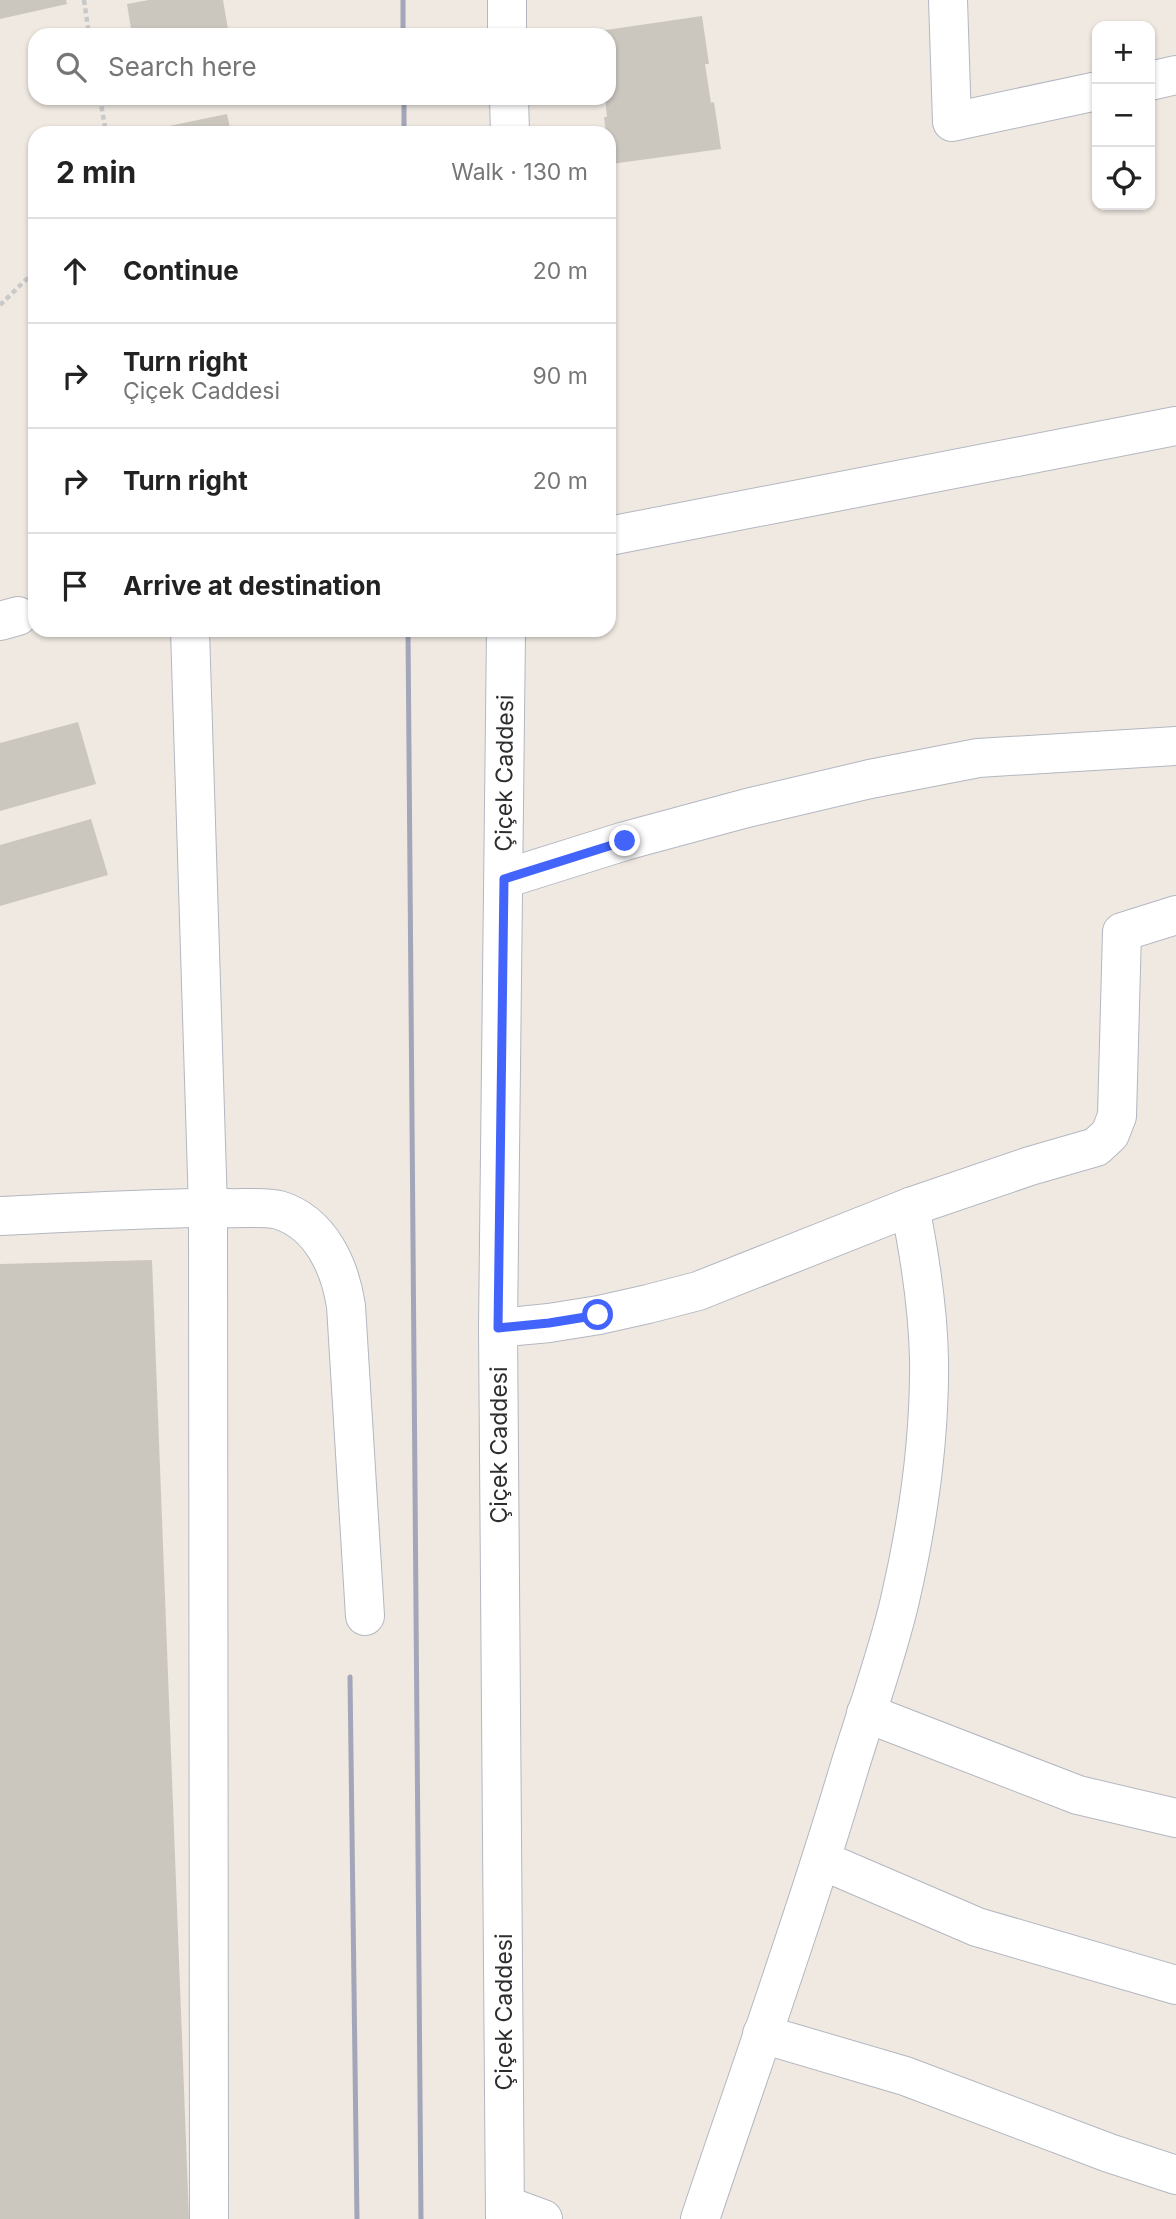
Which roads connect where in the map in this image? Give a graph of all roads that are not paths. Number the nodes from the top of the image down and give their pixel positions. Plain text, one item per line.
1 (507, 0) edge
2 (948, 0) edge
3 (508, 28) edge
4 (1176, 75) edge
5 (1155, 79) edge
6 (1092, 92) edge
7 (509, 105) edge
8 (510, 126) edge
9 (1176, 426) edge
10 (616, 535) edge
11 (190, 637) edge
12 (506, 637) edge
13 (1176, 746) edge
14 (504, 879) junction
15 (1176, 915) edge
16 (910, 1207) junction
17 (208, 1208) junction
18 (0, 1216) edge
19 (498, 1328) junction
20 (365, 1616) dead end
21 (866, 1713) junction
22 (1176, 1818) edge
23 (821, 1860) junction
24 (1176, 1985) edge
25 (762, 2034) junction
26 (1176, 2175) edge
27 (505, 2212) edge
28 (209, 2219) edge
29 (543, 2219) edge
30 (699, 2219) edge

1 - 3 street
2 - 6 street
4 - 5 street
7 - 8 street
9 - 10 street
11 - 17 street
12 - 14 street, Çiçek Caddesi
13 - 14 street
14 - 19 street, Çiçek Caddesi
15 - 16 street
16 - 19 street
16 - 21 street
17 - 18 street
17 - 20 street
17 - 28 street
19 - 27 street, Çiçek Caddesi
21 - 22 street
21 - 23 street
23 - 24 street
23 - 25 street
25 - 26 street
25 - 30 street
27 - 29 street

